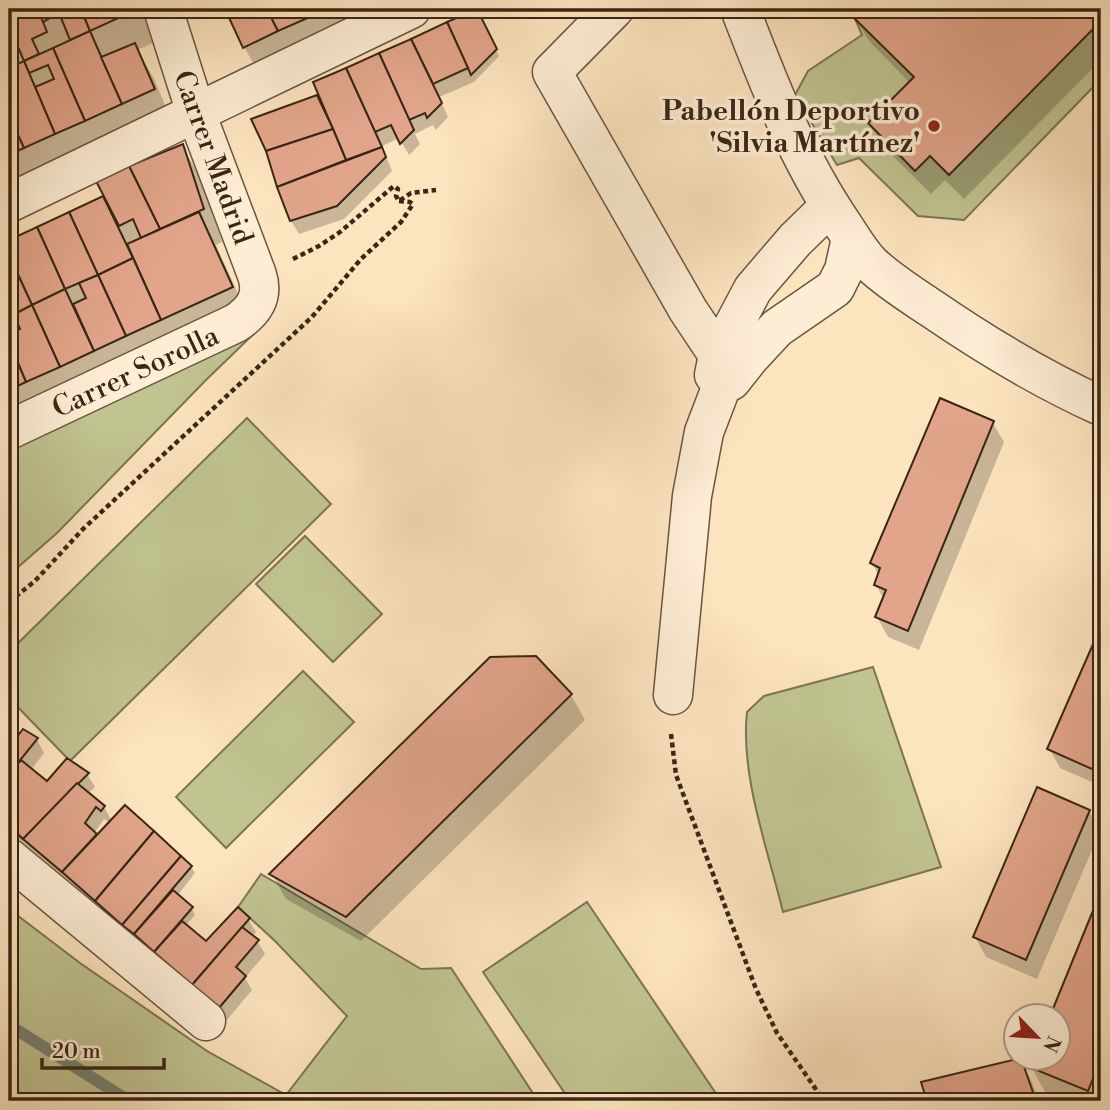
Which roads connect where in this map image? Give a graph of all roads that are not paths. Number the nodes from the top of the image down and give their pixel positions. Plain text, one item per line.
1 (163, 9) edge
2 (411, 9) edge
3 (614, 9) edge
4 (740, 9) edge
5 (195, 113) junction
6 (9, 203) edge
7 (830, 206) junction
8 (852, 237) junction
9 (835, 288) junction
10 (901, 288) junction
11 (257, 290) joint
12 (720, 370) junction
13 (1101, 406) edge
14 (9, 430) edge
15 (673, 695) road end
16 (9, 858) edge
17 (206, 1021) dead end

1 - 5 street, Carrer Madrid
2 - 5 street
3 - 12 street
4 - 7 street
5 - 6 street
5 - 11 street, Carrer Madrid
7 - 8 street
7 - 12 street
8 - 9 street
8 - 10 street
9 - 10 street
9 - 12 street
10 - 13 street
11 - 14 street, Carrer Sorolla
12 - 15 street
16 - 17 street

